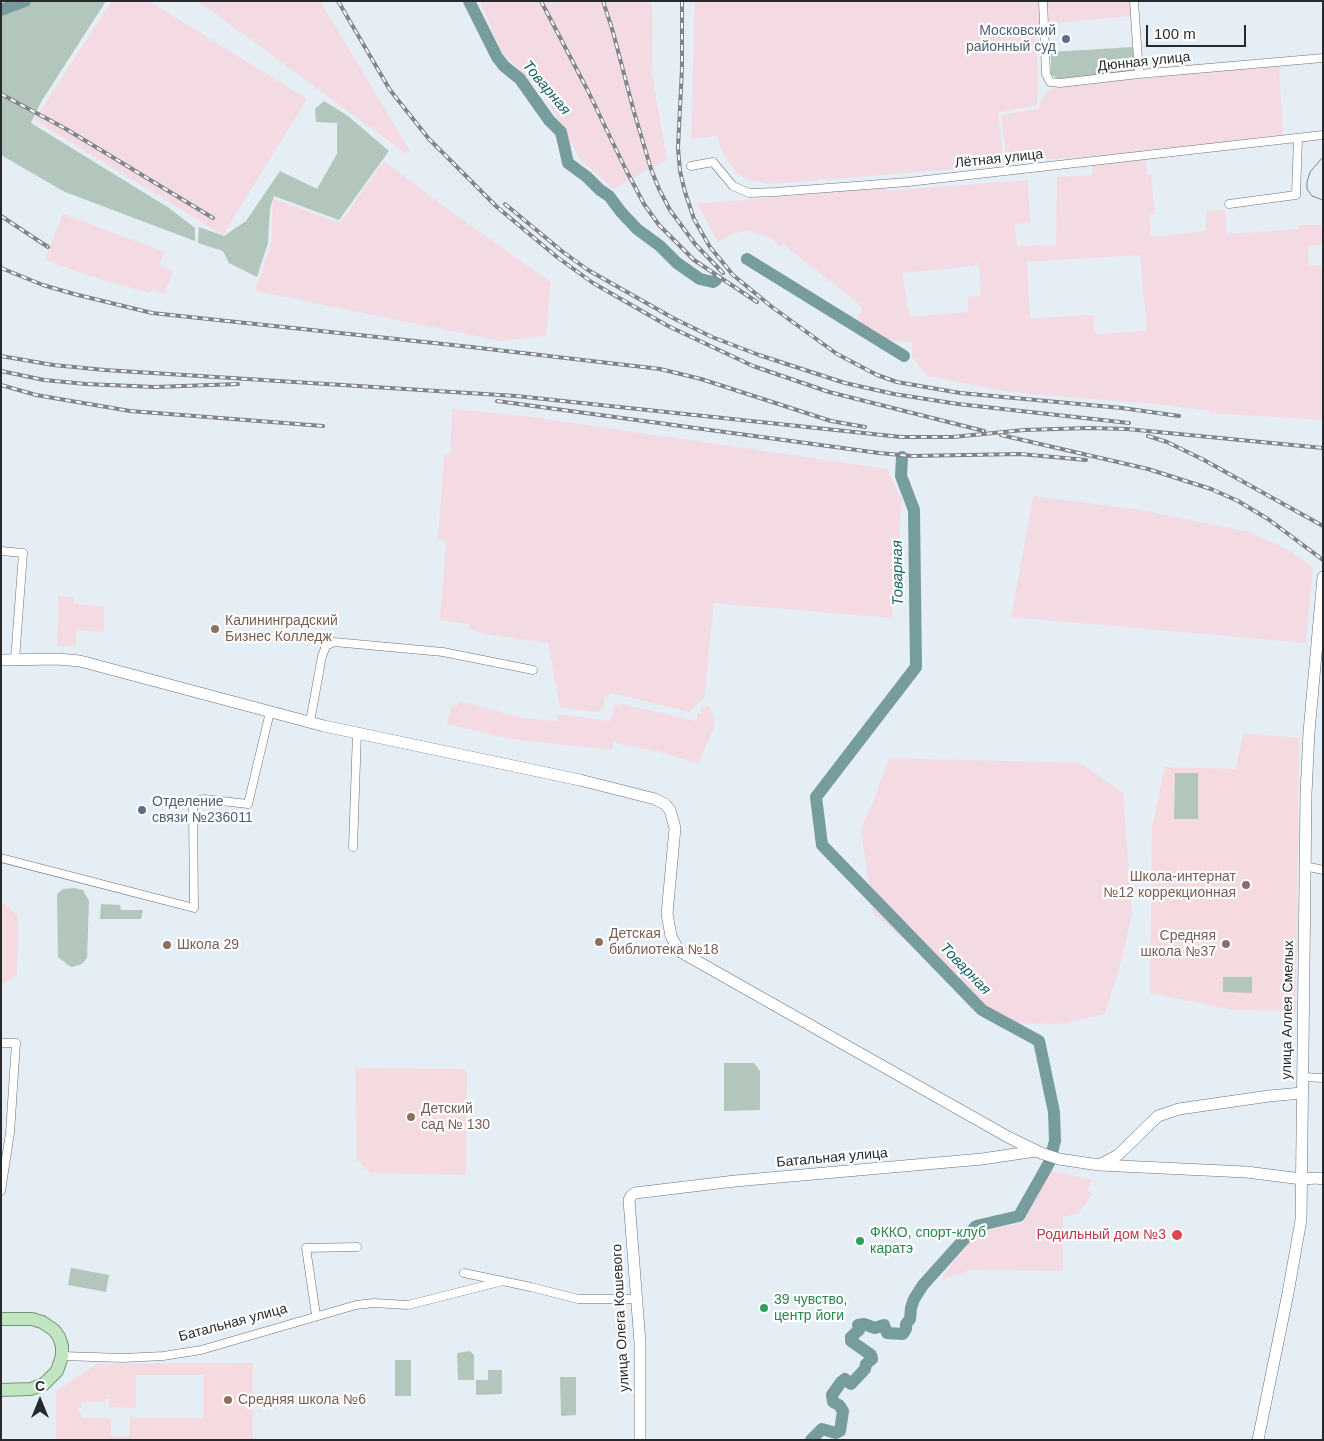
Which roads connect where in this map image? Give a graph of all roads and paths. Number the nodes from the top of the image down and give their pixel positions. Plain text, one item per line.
1 (1043, 1) edge
2 (1134, 1) edge
3 (1323, 58) edge
4 (1139, 74) junction
5 (1323, 135) edge
6 (1298, 138) junction
7 (691, 166) dead end
8 (1229, 204) dead end
9 (1, 551) edge
10 (1323, 577) edge
11 (1, 660) edge
12 (15, 660) junction
13 (533, 670) dead end
14 (274, 713) junction
15 (310, 722) junction
16 (357, 733) junction
17 (353, 847) dead end
18 (1, 858) edge
19 (1305, 866) junction
20 (1323, 870) edge
21 (1, 1043) edge
22 (1302, 1077) junction
23 (1323, 1078) edge
24 (1302, 1093) junction
25 (5, 1133) edge
26 (1008, 1137) junction
27 (1038, 1152) junction
28 (1118, 1155) junction
29 (1002, 1157) junction
30 (1099, 1165) junction
31 (1125, 1166) junction
32 (1302, 1179) junction
33 (1323, 1179) edge
34 (1, 1191) edge
35 (631, 1196) joint
36 (358, 1247) dead end
37 (464, 1273) dead end
38 (502, 1281) junction
39 (636, 1299) junction
40 (316, 1316) junction
41 (1, 1319) edge
42 (62, 1356) junction
43 (1, 1390) edge
44 (640, 1440) edge
45 (1258, 1440) edge

1 - 4 street, Дюнная улица
2 - 4 street
3 - 4 street, Дюнная улица
5 - 6 street, Лётная улица
6 - 7 street, Лётная улица
6 - 8 street
9 - 12 street
10 - 19 main road, улица Аллея Смелых
11 - 12 main road
12 - 14 main road
13 - 15 street
14 - 15 main road
14 - 18 street
15 - 16 main road
16 - 17 street
16 - 26 main road
19 - 20 street
19 - 22 main road, улица Аллея Смелых
21 - 25 street
22 - 23 street
22 - 24 main road, улица Аллея Смелых
24 - 28 main road
24 - 32 main road, улица Аллея Смелых
25 - 34 street
26 - 27 main road
26 - 29 main road
27 - 29 main road, Батальная улица
27 - 30 main road
28 - 30 main road
28 - 31 main road
29 - 35 main road, Батальная улица
30 - 31 main road
31 - 32 main road
32 - 33 main road
32 - 45 main road, улица Аллея Смелых
35 - 39 main road, улица Олега Кошевого
36 - 40 street
37 - 38 street
38 - 39 street
38 - 40 street, Батальная улица
39 - 44 main road, улица Олега Кошевого
40 - 42 street, Батальная улица
41 - 42 main road
42 - 43 main road

